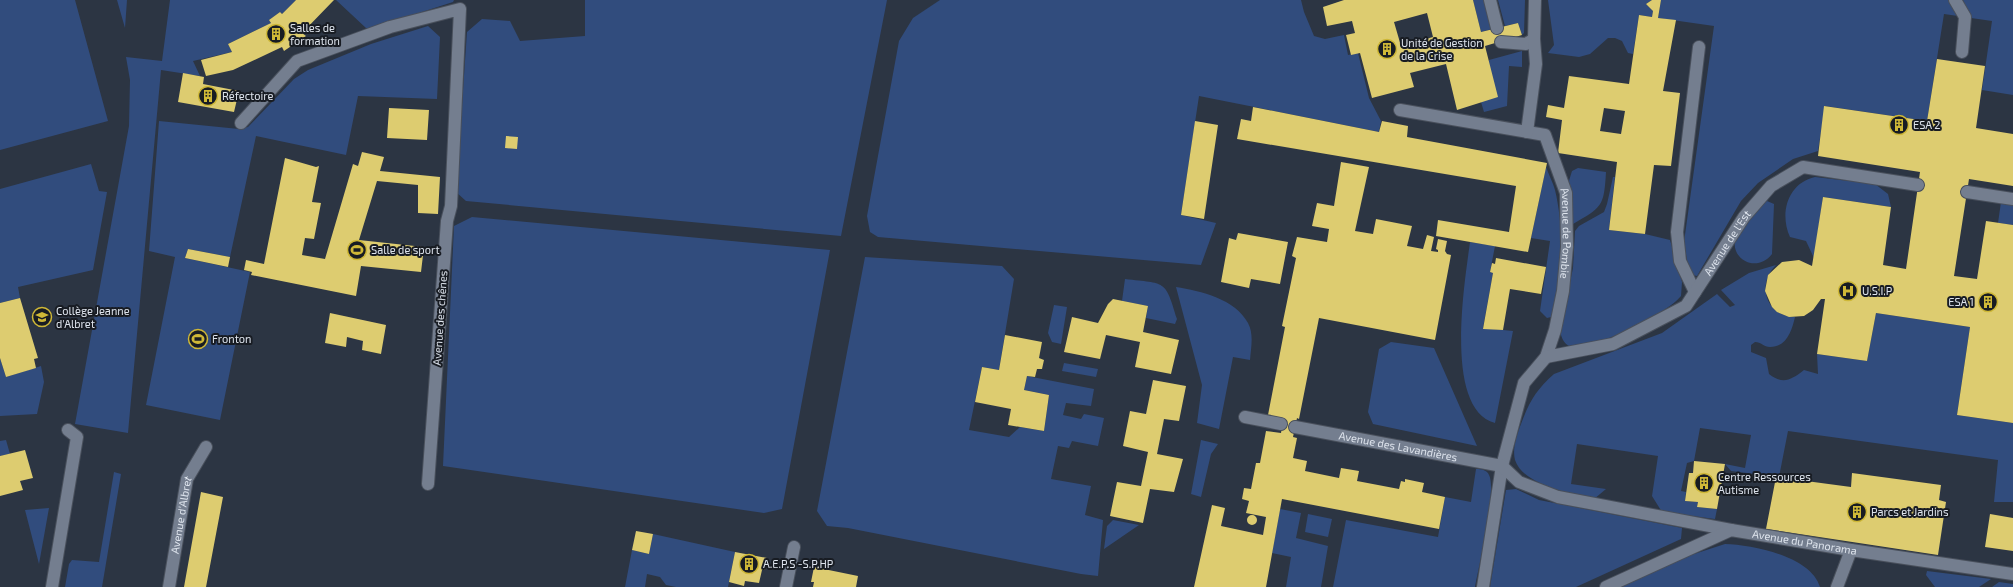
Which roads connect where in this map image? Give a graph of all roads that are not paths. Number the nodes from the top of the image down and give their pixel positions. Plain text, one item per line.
1 (1490, 0) edge
2 (1535, 0) edge
3 (1956, 0) edge
4 (1497, 28) dead end
5 (1530, 41) junction
6 (1501, 42) dead end
7 (1699, 47) dead end
8 (1962, 52) dead end
9 (1400, 110) dead end
10 (241, 123) dead end
11 (1527, 132) junction
12 (1918, 185) dead end
13 (1966, 192) dead end
14 (2013, 199) edge
15 (1695, 292) junction
16 (1546, 357) junction
17 (1245, 417) dead end
18 (1281, 424) dead end
19 (1295, 427) dead end
20 (68, 430) dead end
21 (206, 448) dead end
22 (1502, 466) junction
23 (428, 484) dead end
24 (1731, 530) junction
25 (794, 547) dead end
26 (1850, 550) junction
27 (2013, 574) edge
28 (52, 587) edge
29 (169, 587) edge
30 (786, 587) edge
31 (1483, 587) edge
32 (1606, 587) edge
33 (1837, 587) edge

1 - 4 lane
2 - 5 lane
3 - 8 lane
5 - 6 lane
5 - 11 lane
7 - 15 lane
9 - 11 lane, Avenue de Pombie
10 - 23 lane, Avenue des chênes
11 - 16 lane, Avenue de Pombie
12 - 15 lane, Avenue de l'Est
13 - 14 lane
15 - 16 lane, Avenue de l'Est
16 - 22 lane, Avenue de Pombie
17 - 18 lane
19 - 22 lane, Avenue des Lavandières
20 - 28 lane
21 - 29 lane, Avenue d'Albret
22 - 24 lane, Avenue du Panorama
22 - 31 lane, Avenue de Pombie
24 - 26 lane, Avenue du Panorama
24 - 32 lane
25 - 30 lane
26 - 27 lane, Avenue du Panorama
26 - 33 lane

